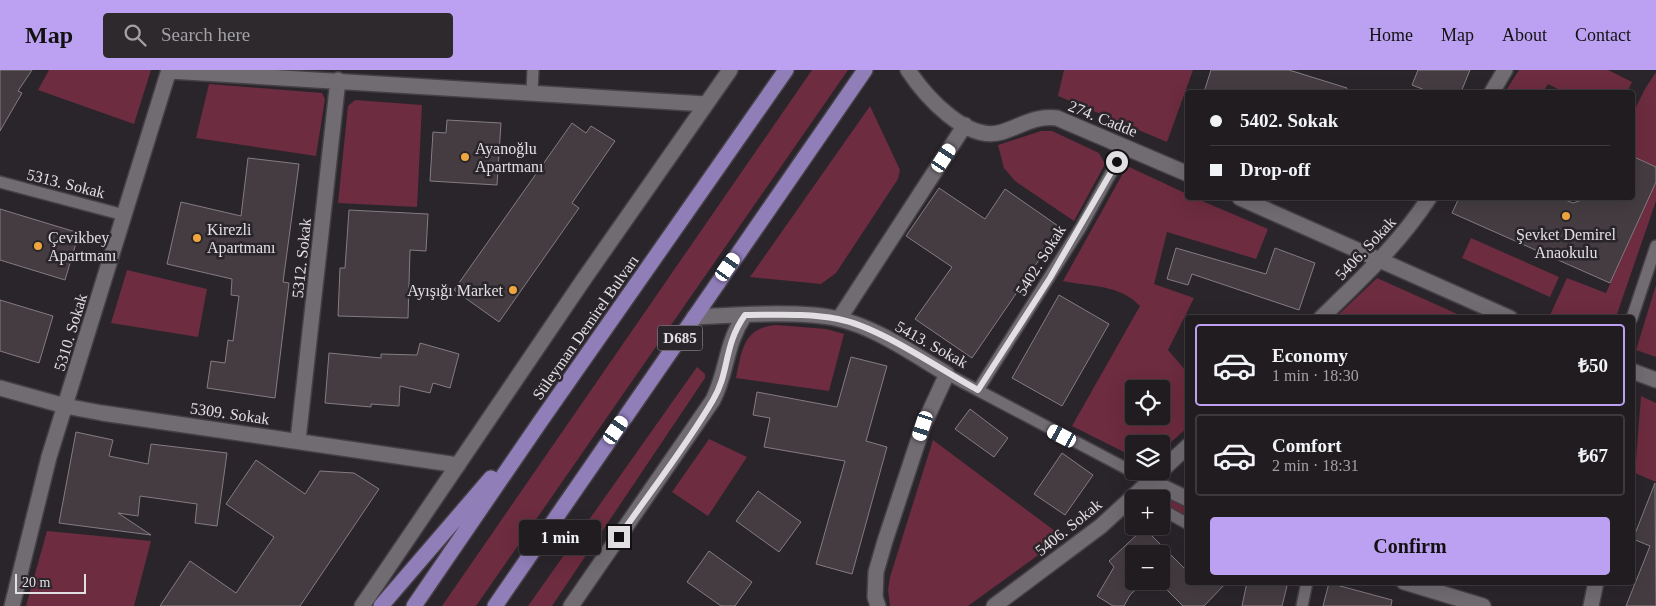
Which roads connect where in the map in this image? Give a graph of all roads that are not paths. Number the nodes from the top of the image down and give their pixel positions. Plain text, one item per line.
1 (169, 70) edge
2 (533, 70) edge
3 (730, 70) edge
4 (786, 70) edge
5 (865, 70) edge
6 (909, 70) edge
7 (1505, 70) edge
8 (338, 80) junction
9 (1493, 90) edge
10 (532, 92) junction
11 (706, 104) junction
12 (965, 126) junction
13 (1126, 146) junction
14 (1185, 173) edge
15 (0, 182) edge
16 (1244, 200) edge
17 (1427, 200) edge
18 (124, 214) junction
19 (1656, 246) edge
20 (1380, 261) junction
21 (745, 315) junction
22 (1324, 315) edge
23 (1503, 315) edge
24 (1633, 315) edge
25 (694, 316) junction
26 (839, 319) junction
27 (1635, 372) edge
28 (947, 374) junction
29 (1656, 380) edge
30 (0, 388) edge
31 (978, 390) junction
32 (65, 406) junction
33 (540, 422) junction
34 (298, 440) junction
35 (1185, 449) edge
36 (1125, 459) edge
37 (1170, 462) edge
38 (458, 465) junction
39 (1152, 480) edge
40 (1164, 480) edge
41 (1144, 490) edge
42 (1185, 497) edge
43 (1125, 507) edge
44 (1170, 514) edge
45 (1185, 522) edge
46 (1306, 585) edge
47 (1414, 585) edge
48 (1595, 585) edge
49 (1013, 601) edge
50 (12, 606) edge
51 (362, 606) edge
52 (381, 606) edge
53 (414, 606) edge
54 (495, 606) edge
55 (571, 606) edge
56 (878, 606) edge
57 (994, 606) edge
58 (1302, 606) edge
59 (1483, 606) edge
60 (1591, 606) edge

1 - 8 street
1 - 18 street, 5310. Sokak
2 - 10 lane
3 - 11 street
4 - 33 highway, Süleyman Demirel Bulvarı
5 - 25 highway, D685
6 - 12 street, 274. Cadde
7 - 9 street
8 - 10 street
8 - 34 street, 5312. Sokak
10 - 11 street
11 - 38 street
12 - 13 street, 274. Cadde
12 - 26 street
13 - 14 street, 274. Cadde
13 - 31 lane, 5402. Sokak
15 - 18 lane, 5313. Sokak
16 - 20 street
17 - 20 street, 5406. Sokak
18 - 32 street, 5310. Sokak
19 - 24 lane
20 - 22 street, 5406. Sokak
20 - 23 street
21 - 25 street, 5413. Sokak
21 - 26 street, 5413. Sokak
21 - 55 street
25 - 54 highway, D685
26 - 28 street, 5413. Sokak
27 - 29 street
28 - 31 lane, 5413. Sokak
28 - 56 street
30 - 32 street, 5309. Sokak
31 - 36 lane, 5413. Sokak
32 - 34 street, 5309. Sokak
32 - 50 street, 5310. Sokak
33 - 52 highway
33 - 53 highway, Süleyman Demirel Bulvarı
34 - 38 street, 5309. Sokak
35 - 37 street, 5406. Sokak
38 - 51 street
39 - 41 street, 5406. Sokak
40 - 42 street, 5413. Sokak
43 - 49 street, 5406. Sokak
44 - 45 lane
46 - 58 lane
47 - 59 street
48 - 60 street
49 - 57 street, 5406. Sokak

